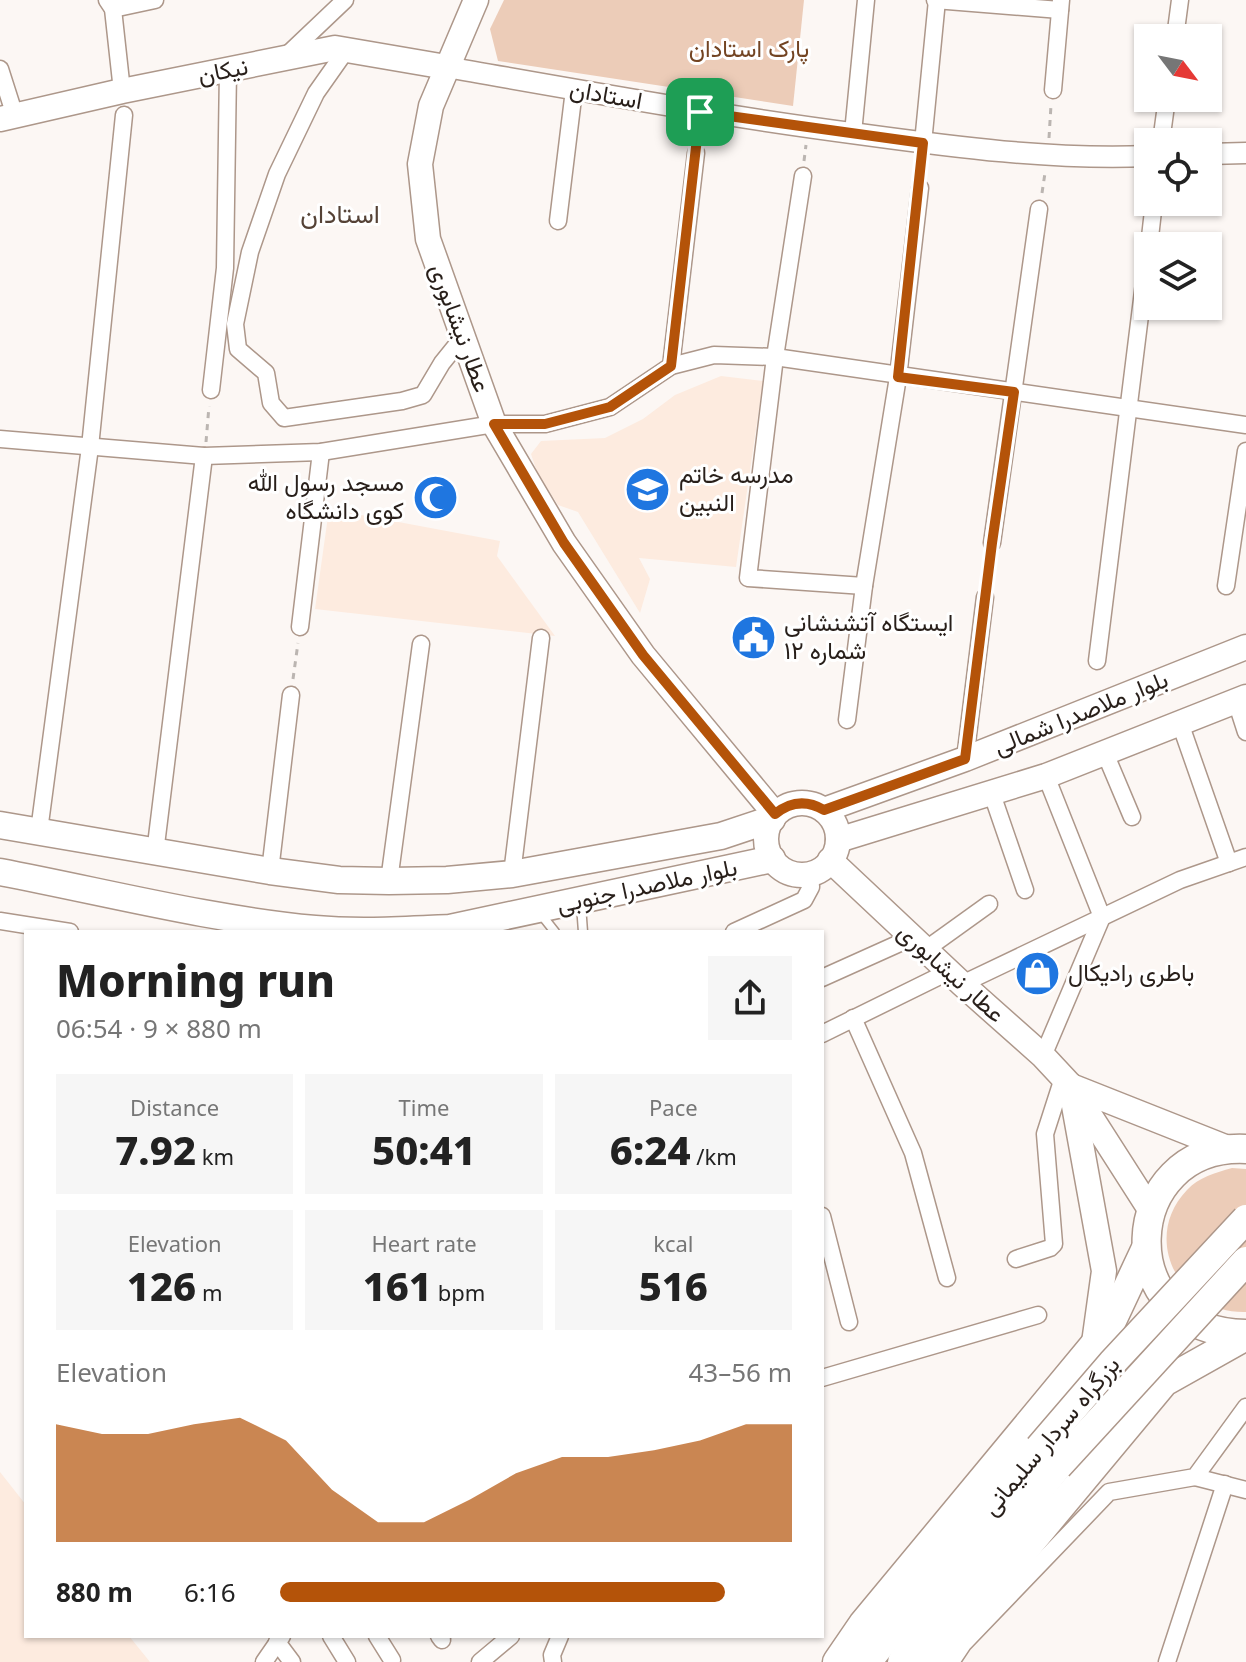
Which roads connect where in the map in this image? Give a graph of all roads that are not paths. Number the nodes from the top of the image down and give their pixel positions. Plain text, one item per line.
1 (155, 0) edge
2 (345, 0) edge
3 (476, 0) edge
4 (866, 0) edge
5 (936, 0) edge
6 (1180, 0) edge
7 (110, 5) edge
8 (1060, 5) edge
9 (1177, 24) edge
10 (347, 49) junction
11 (284, 59) junction
12 (446, 67) junction
13 (0, 69) edge
14 (228, 70) junction
15 (574, 90) junction
16 (1053, 90) road end
17 (123, 103) junction
18 (7, 118) edge
19 (853, 133) junction
20 (923, 143) junction
21 (696, 153) dead end
22 (1246, 153) edge
23 (1222, 154) edge
24 (1134, 157) edge
25 (803, 176) road end
26 (920, 188) dead end
27 (1039, 209) road end
28 (558, 221) dead end
29 (1140, 320) edge
30 (463, 337) junction
31 (775, 357) junction
32 (671, 366) junction
33 (898, 377) junction
34 (211, 390) road end
35 (1014, 392) junction
36 (1129, 408) junction
37 (494, 424) junction
38 (1246, 425) edge
39 (0, 439) edge
40 (90, 447) junction
41 (1246, 451) edge
42 (321, 452) junction
43 (204, 456) junction
44 (992, 543) road end
45 (864, 586) junction
46 (1226, 586) dead end
47 (985, 597) road end
48 (300, 627) road end
49 (541, 638) dead end
50 (421, 644) dead end
51 (1246, 647) edge
52 (1097, 661) dead end
53 (291, 695) road end
54 (1241, 699) edge
55 (847, 720) dead end
56 (1180, 723) junction
57 (1246, 732) edge
58 (1105, 753) junction
59 (965, 759) junction
60 (1046, 776) junction
61 (992, 794) junction
62 (824, 810) junction
63 (774, 816) junction
64 (1132, 817) dead end
65 (0, 825) edge
66 (39, 831) junction
67 (155, 853) junction
68 (1246, 857) edge
69 (826, 858) junction
70 (772, 859) junction
71 (1229, 863) junction
72 (270, 871) junction
73 (0, 872) edge
74 (512, 874) junction
75 (389, 881) junction
76 (1025, 890) dead end
77 (581, 900) junction
78 (989, 904) dead end
79 (537, 910) junction
80 (1102, 917) junction
81 (0, 921) edge
82 (57, 930) edge
83 (364, 930) edge
84 (425, 930) edge
85 (514, 930) edge
86 (553, 930) edge
87 (583, 930) edge
88 (738, 930) edge
89 (918, 944) junction
90 (824, 977) edge
91 (955, 978) junction
92 (853, 1018) junction
93 (824, 1033) edge
94 (1043, 1056) junction
95 (1067, 1082) junction
96 (1238, 1149) edge
97 (1151, 1211) junction
98 (1246, 1219) edge
99 (824, 1224) edge
100 (1146, 1248) junction
101 (1016, 1259) dead end
102 (1246, 1261) edge
103 (947, 1278) dead end
104 (1038, 1315) dead end
105 (849, 1322) dead end
106 (1102, 1335) junction
107 (1246, 1335) edge
108 (824, 1377) edge
109 (1164, 1382) junction
110 (1246, 1407) edge
111 (1048, 1457) junction
112 (1195, 1477) junction
113 (1225, 1484) junction
114 (1246, 1490) edge
115 (332, 1638) edge
116 (378, 1638) edge
117 (509, 1638) edge
118 (559, 1638) edge
119 (280, 1639) edge
120 (392, 1660) dead end
121 (264, 1662) edge
122 (292, 1662) edge
123 (347, 1662) edge
124 (480, 1662) edge
125 (553, 1662) edge
126 (837, 1662) edge
127 (867, 1662) edge
128 (902, 1662) edge
129 (931, 1662) edge
130 (951, 1662) edge
131 (1167, 1662) edge

1 - 7 street
2 - 11 street
3 - 12 main road, عطار نیشابوری
4 - 19 street
5 - 8 street
5 - 20 street
6 - 9 street
7 - 17 street
8 - 16 street
10 - 11 main road, نیکان
10 - 12 main road, نیکان
10 - 30 street
11 - 14 main road, نیکان
12 - 15 street, استادان
12 - 30 main road, عطار نیشابوری
13 - 18 street
14 - 17 main road, نیکان
14 - 34 street
15 - 19 street, استادان
15 - 28 street
17 - 18 main road, نیکان
17 - 40 street
19 - 20 street, استادان
20 - 24 street, استادان
21 - 32 street
22 - 23 street
25 - 31 street
26 - 33 street
27 - 35 street
29 - 36 street
30 - 37 main road, عطار نیشابوری
31 - 32 street
31 - 33 street
31 - 45 street
32 - 37 street
33 - 35 street
33 - 45 street
35 - 36 street
35 - 44 street
36 - 38 street
36 - 52 street
37 - 42 street
37 - 63 main road, عطار نیشابوری
39 - 40 street
40 - 43 street
40 - 66 street
41 - 46 street
42 - 43 street
42 - 48 street
43 - 67 street
45 - 55 street
47 - 59 street
49 - 74 street
50 - 75 street
51 - 59 main road, بلوار ملاصدرا شمالی
53 - 72 street
54 - 56 main road, بلوار ملاصدرا شمالی
54 - 57 street
56 - 58 main road, بلوار ملاصدرا شمالی
56 - 71 street
58 - 60 main road, بلوار ملاصدرا شمالی
58 - 64 street
59 - 62 main road, بلوار ملاصدرا شمالی
60 - 61 main road, بلوار ملاصدرا شمالی
60 - 80 street
61 - 69 main road, بلوار ملاصدرا شمالی
61 - 76 street
62 - 63 main road
62 - 69 main road
63 - 70 main road
63 - 74 main road, بلوار ملاصدرا جنوبی
65 - 66 main road, بلوار ملاصدرا جنوبی
66 - 67 main road, بلوار ملاصدرا جنوبی
67 - 72 main road, بلوار ملاصدرا جنوبی
68 - 71 street
69 - 70 main road
69 - 88 street
69 - 89 main road, عطار نیشابوری
70 - 77 main road, بلوار ملاصدرا جنوبی
71 - 80 street
72 - 75 main road, بلوار ملاصدرا جنوبی
73 - 83 main road, بلوار ملاصدرا جنوبی
74 - 75 main road, بلوار ملاصدرا جنوبی
77 - 79 main road, بلوار ملاصدرا جنوبی
77 - 87 lane
78 - 89 street
79 - 84 main road, بلوار ملاصدرا جنوبی
79 - 85 street
79 - 86 lane
80 - 91 street
80 - 94 street
81 - 82 street
89 - 90 street
89 - 91 main road, عطار نیشابوری
91 - 92 street
91 - 94 main road, عطار نیشابوری
92 - 93 street
92 - 103 street
94 - 95 main road, عطار نیشابوری
95 - 96 main road, عطار نیشابوری
95 - 97 main road, عطار نیشابوری
95 - 101 street
95 - 106 main road
96 - 97 highway
97 - 100 highway
98 - 111 highway, بزرگراه سردار سلیمانی, bridge
99 - 105 street
100 - 106 highway
100 - 107 highway
102 - 111 highway, بزرگراه سردار سلیمانی, bridge
104 - 108 street
106 - 109 highway
106 - 126 highway
107 - 109 highway
109 - 129 highway
110 - 112 street
111 - 127 highway, بزرگراه سردار سلیمانی
111 - 128 highway, بزرگراه سردار سلیمانی
112 - 113 street
112 - 130 street
113 - 114 street
113 - 131 street
115 - 123 street
116 - 120 street
117 - 124 street
118 - 125 street
119 - 121 street
119 - 122 street

